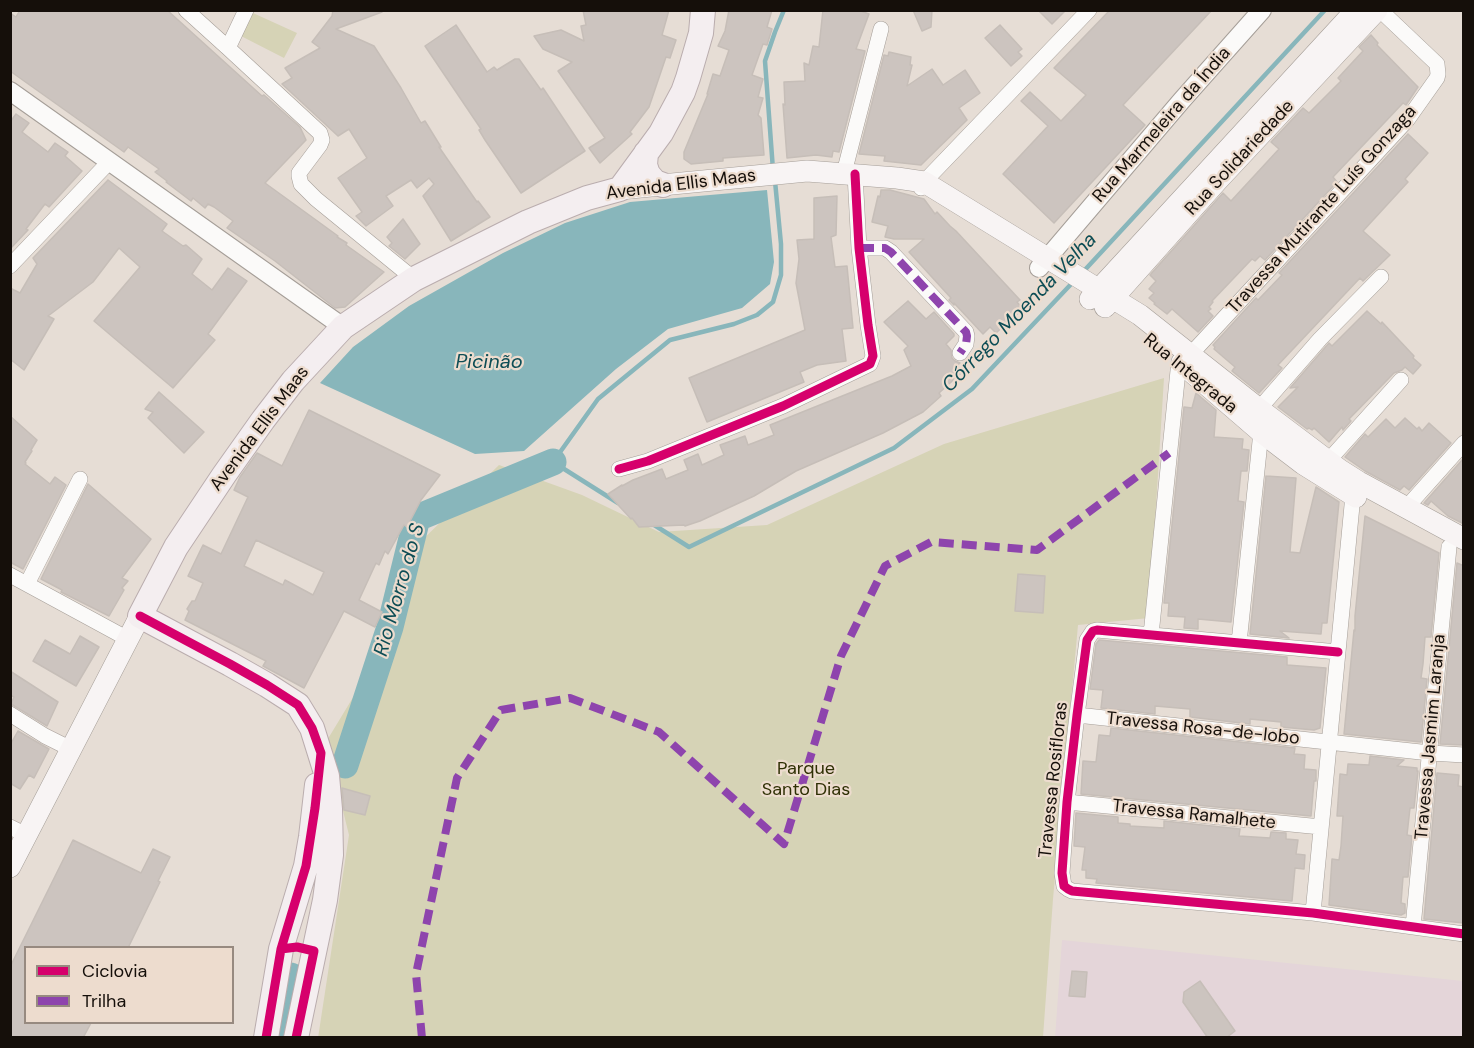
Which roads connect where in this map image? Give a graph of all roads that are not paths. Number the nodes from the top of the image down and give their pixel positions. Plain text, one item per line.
1 (186, 10) edge
2 (246, 10) edge
3 (703, 10) edge
4 (1089, 10) edge
5 (1263, 10) edge
6 (1356, 10) edge
7 (1378, 10) edge
8 (881, 29) dead end
9 (228, 48) junction
10 (10, 91) edge
11 (646, 153) junction
12 (110, 162) junction
13 (849, 174) junction
14 (663, 185) junction
15 (922, 185) junction
16 (620, 189) junction
17 (859, 248) junction
18 (10, 266) edge
19 (1048, 266) junction
20 (1381, 277) dead end
21 (414, 279) junction
22 (1095, 294) junction
23 (343, 327) junction
24 (960, 353) dead end
25 (1185, 358) junction
26 (1401, 381) dead end
27 (1259, 409) junction
28 (1261, 432) junction
29 (1464, 443) edge
30 (1328, 461) junction
31 (619, 469) dead end
32 (80, 479) dead end
33 (1356, 489) junction
34 (1406, 508) junction
35 (1459, 546) edge
36 (10, 575) edge
37 (27, 584) junction
38 (140, 616) junction
39 (1151, 635) junction
40 (128, 639) junction
41 (1239, 643) junction
42 (1338, 652) junction
43 (10, 714) edge
44 (1077, 716) junction
45 (1329, 742) junction
46 (71, 749) junction
47 (321, 753) junction
48 (1430, 753) junction
49 (1464, 755) edge
50 (1067, 802) junction
51 (1321, 827) junction
52 (18, 831) edge
53 (10, 867) edge
54 (1313, 913) junction
55 (1413, 927) junction
56 (1464, 934) edge
57 (281, 949) junction
58 (314, 951) junction
59 (266, 1038) edge
60 (296, 1038) edge

1 - 9 street
2 - 9 street
3 - 11 main road
4 - 15 street
5 - 19 street, Rua Marmeleira da Índia
6 - 22 main road, Rua Solidariedade
7 - 22 main road, Rua Solidariedade
7 - 25 street, Travessa Mutirante Luís Gonzaga
8 - 13 street
9 - 21 street
10 - 12 street
11 - 14 main road
11 - 16 main road
12 - 18 street
12 - 23 street
13 - 14 main road, Avenida Ellis Maas
13 - 15 main road, Avenida Ellis Maas
13 - 17 street
14 - 16 main road, Avenida Ellis Maas
15 - 19 main road, Rua Integrada
16 - 21 main road, Avenida Ellis Maas
17 - 24 street
17 - 31 street
19 - 22 main road, Rua Integrada
20 - 27 street
21 - 23 main road, Avenida Ellis Maas
22 - 25 main road, Rua Integrada
23 - 38 main road, Avenida Ellis Maas
25 - 27 main road, Rua Integrada
25 - 28 main road, Rua Integrada
25 - 39 street
26 - 30 street
27 - 30 main road, Rua Integrada
28 - 33 main road, Rua Integrada
28 - 41 street
29 - 34 street
30 - 33 main road, Rua Integrada
32 - 37 street
33 - 34 main road, Rua Integrada
33 - 35 main road, Rua Integrada
33 - 42 street
34 - 35 main road, Rua Integrada
35 - 48 street, Travessa Jasmim Laranja
36 - 37 street
37 - 40 street
38 - 40 main road, Avenida Ellis Maas
38 - 47 main road
39 - 41 street, Travessa Rosifloras
39 - 44 street, Travessa Rosifloras
40 - 46 main road, Avenida Ellis Maas
41 - 42 street, Travessa Rosifloras
42 - 45 street
43 - 46 street
44 - 45 street, Travessa Rosa-de-lobo
44 - 50 street, Travessa Rosifloras
45 - 48 street, Travessa Rosa-de-lobo
45 - 51 street
46 - 52 main road, Avenida Ellis Maas
47 - 57 main road
47 - 58 main road
48 - 49 street, Travessa Rosa-de-lobo
48 - 55 street, Travessa Jasmim Laranja
50 - 51 street, Travessa Ramalhete
50 - 54 street, Travessa Rosifloras
51 - 54 street
52 - 53 main road, Avenida Ellis Maas
54 - 55 street, Travessa Rosifloras
55 - 56 street, Travessa Rosifloras
57 - 58 main road
57 - 59 main road
58 - 60 main road

